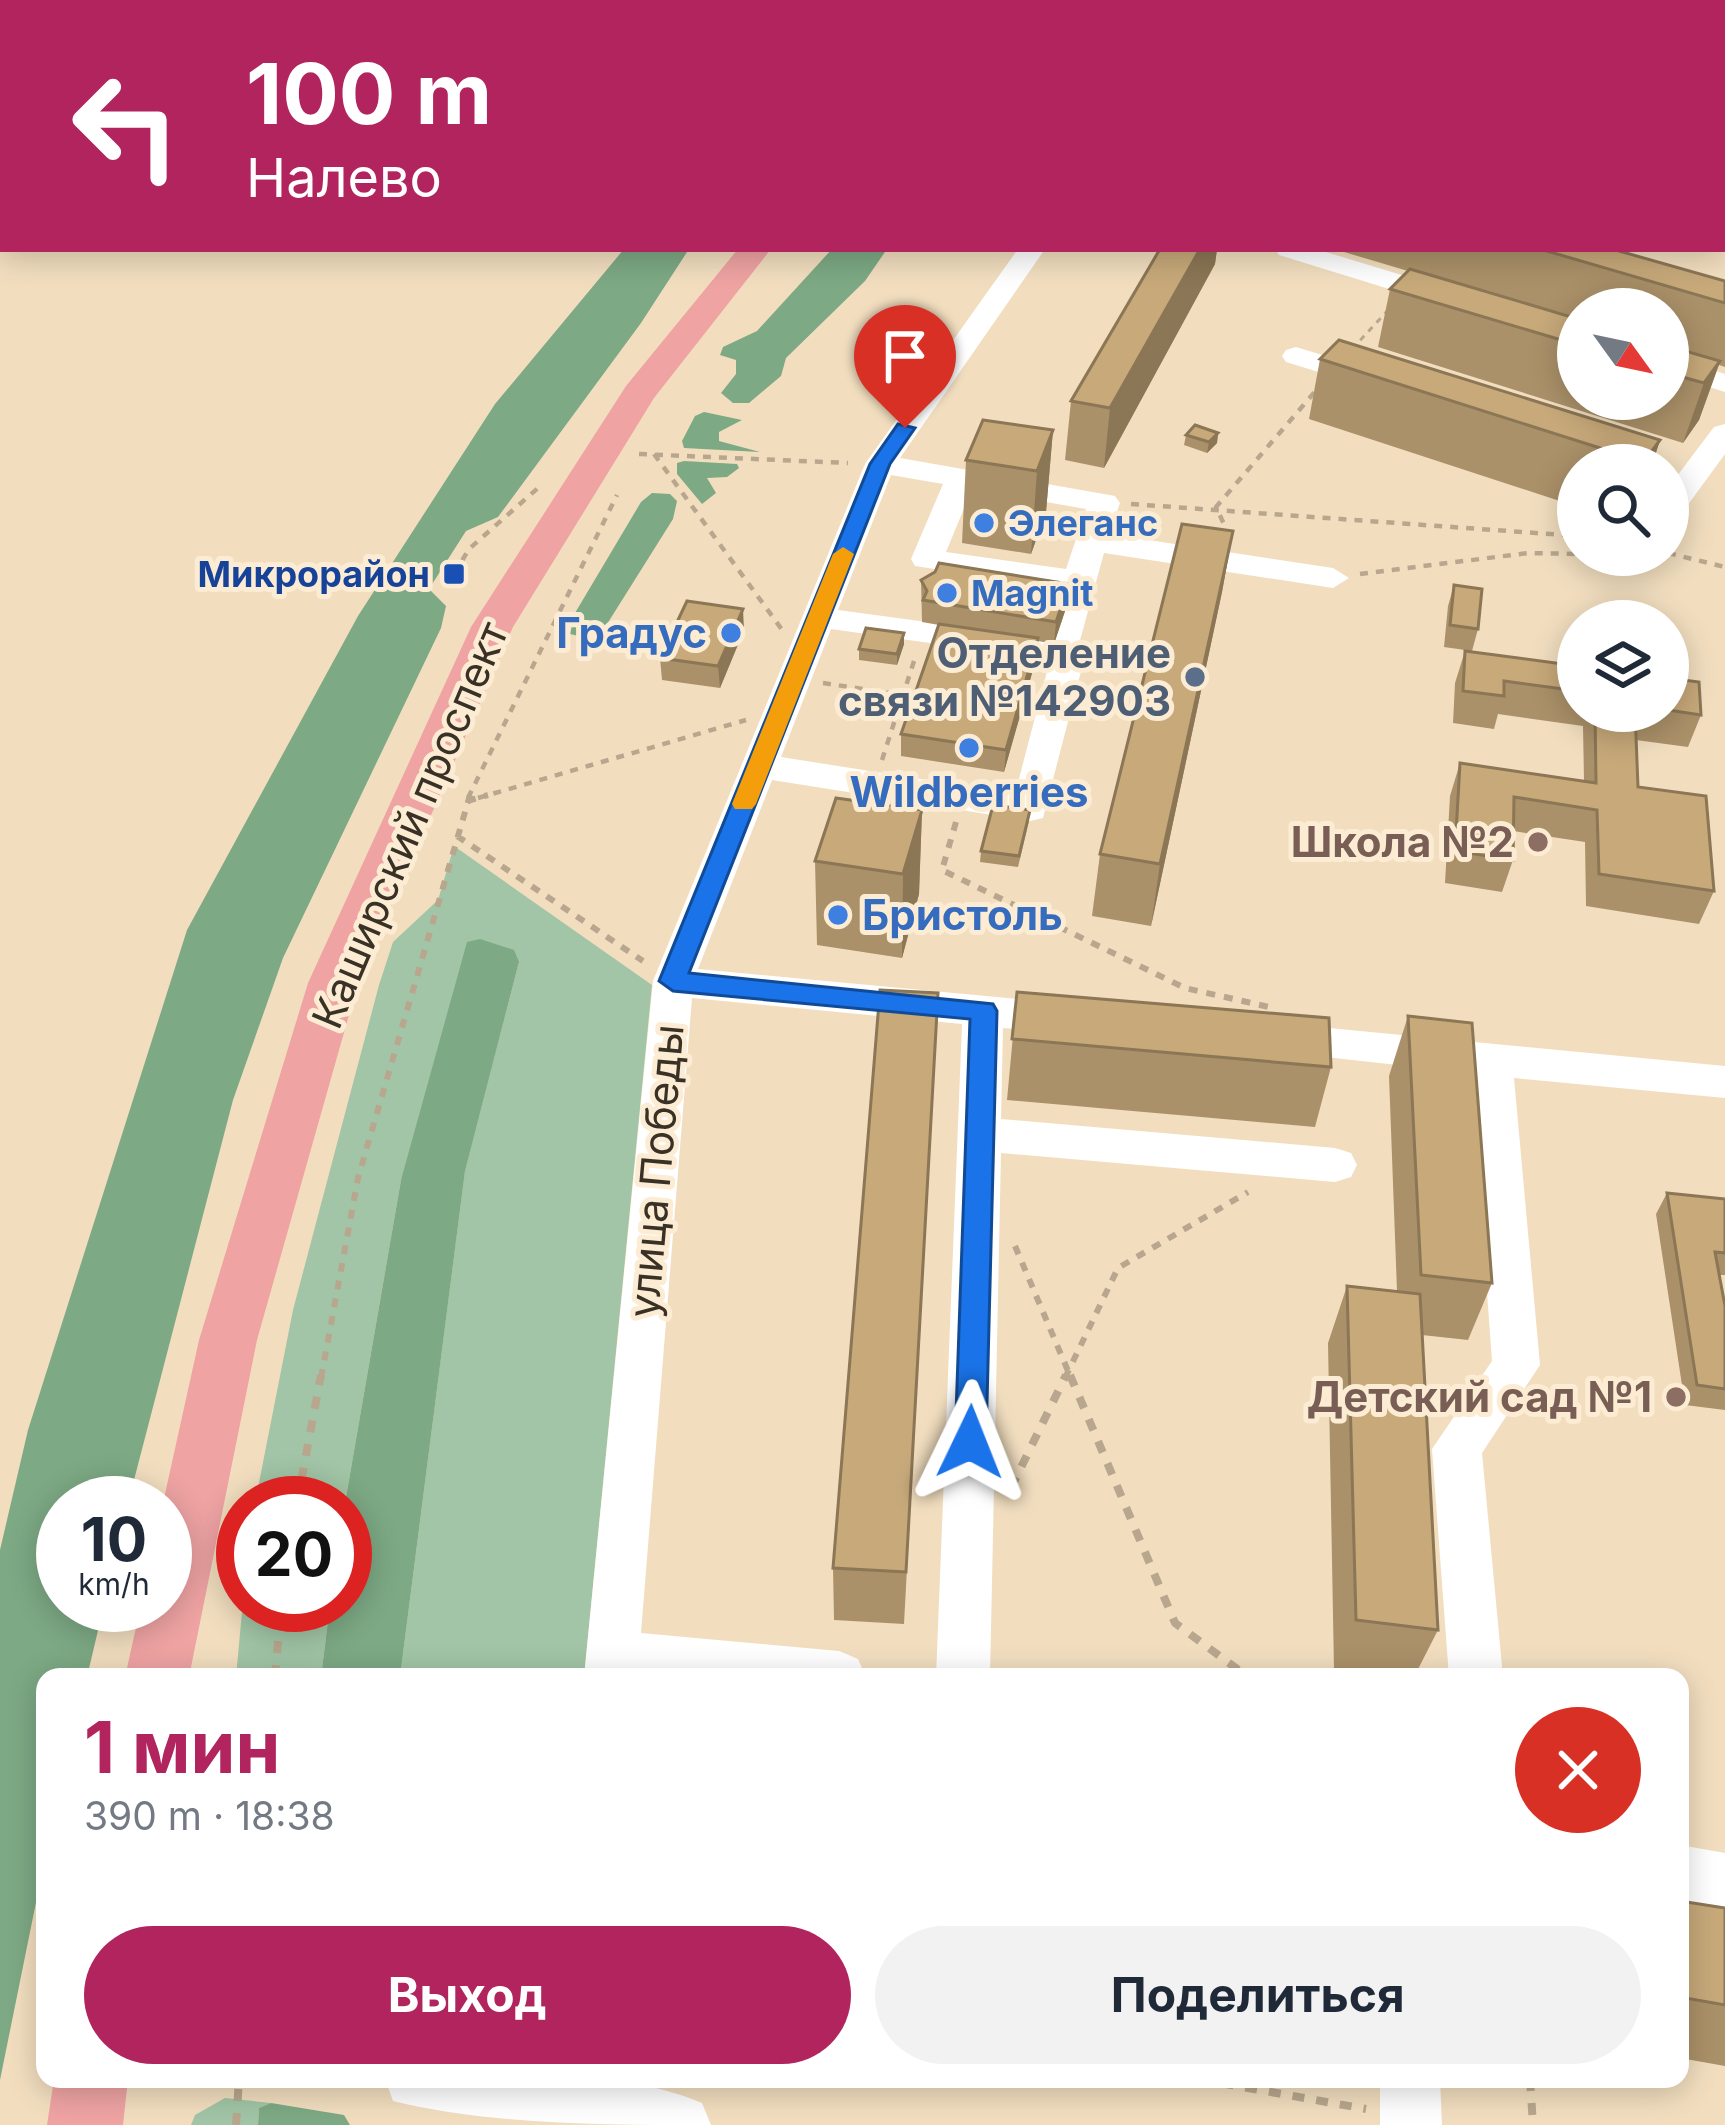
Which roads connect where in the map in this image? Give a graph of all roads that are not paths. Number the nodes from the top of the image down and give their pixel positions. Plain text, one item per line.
1 (753, 252) edge
2 (1030, 252) edge
3 (1298, 252) edge
4 (1477, 307) edge
5 (1296, 356) dead end
6 (1689, 372) edge
7 (1725, 383) edge
8 (1400, 389) edge
9 (1725, 433) edge
10 (880, 464) junction
11 (1689, 467) edge
12 (961, 478) junction
13 (1091, 542) junction
14 (1333, 578) road end
15 (1079, 581) junction
16 (818, 617) junction
17 (1060, 651) junction
18 (759, 766) junction
19 (673, 981) junction
20 (983, 1011) junction
21 (1122, 1024) edge
22 (1237, 1035) edge
23 (1491, 1060) junction
24 (1725, 1082) edge
25 (980, 1134) junction
26 (1317, 1163) road end
27 (612, 1667) edge
28 (159, 1668) edge
29 (963, 1668) edge
30 (1475, 1668) edge
31 (1689, 1876) edge
32 (1725, 1882) edge
33 (91, 2088) edge
34 (516, 2088) edge
35 (572, 2093) edge
36 (85, 2125) edge
37 (680, 2125) edge

1 - 28 main road, Каширский проспект
2 - 10 street, улица Победы
3 - 4 street
5 - 8 street
6 - 7 street
9 - 11 street
10 - 12 street
10 - 16 street, улица Победы
12 - 13 street
12 - 15 street
13 - 14 street
13 - 15 street
15 - 17 street
16 - 17 street
16 - 18 street, улица Победы
17 - 18 street
18 - 19 street, улица Победы
19 - 20 street
19 - 27 street, улица Победы
20 - 21 street
20 - 25 street
22 - 23 street
23 - 24 street
23 - 30 street
25 - 26 street
25 - 29 street
31 - 32 street
33 - 36 main road
34 - 35 street
35 - 37 street

